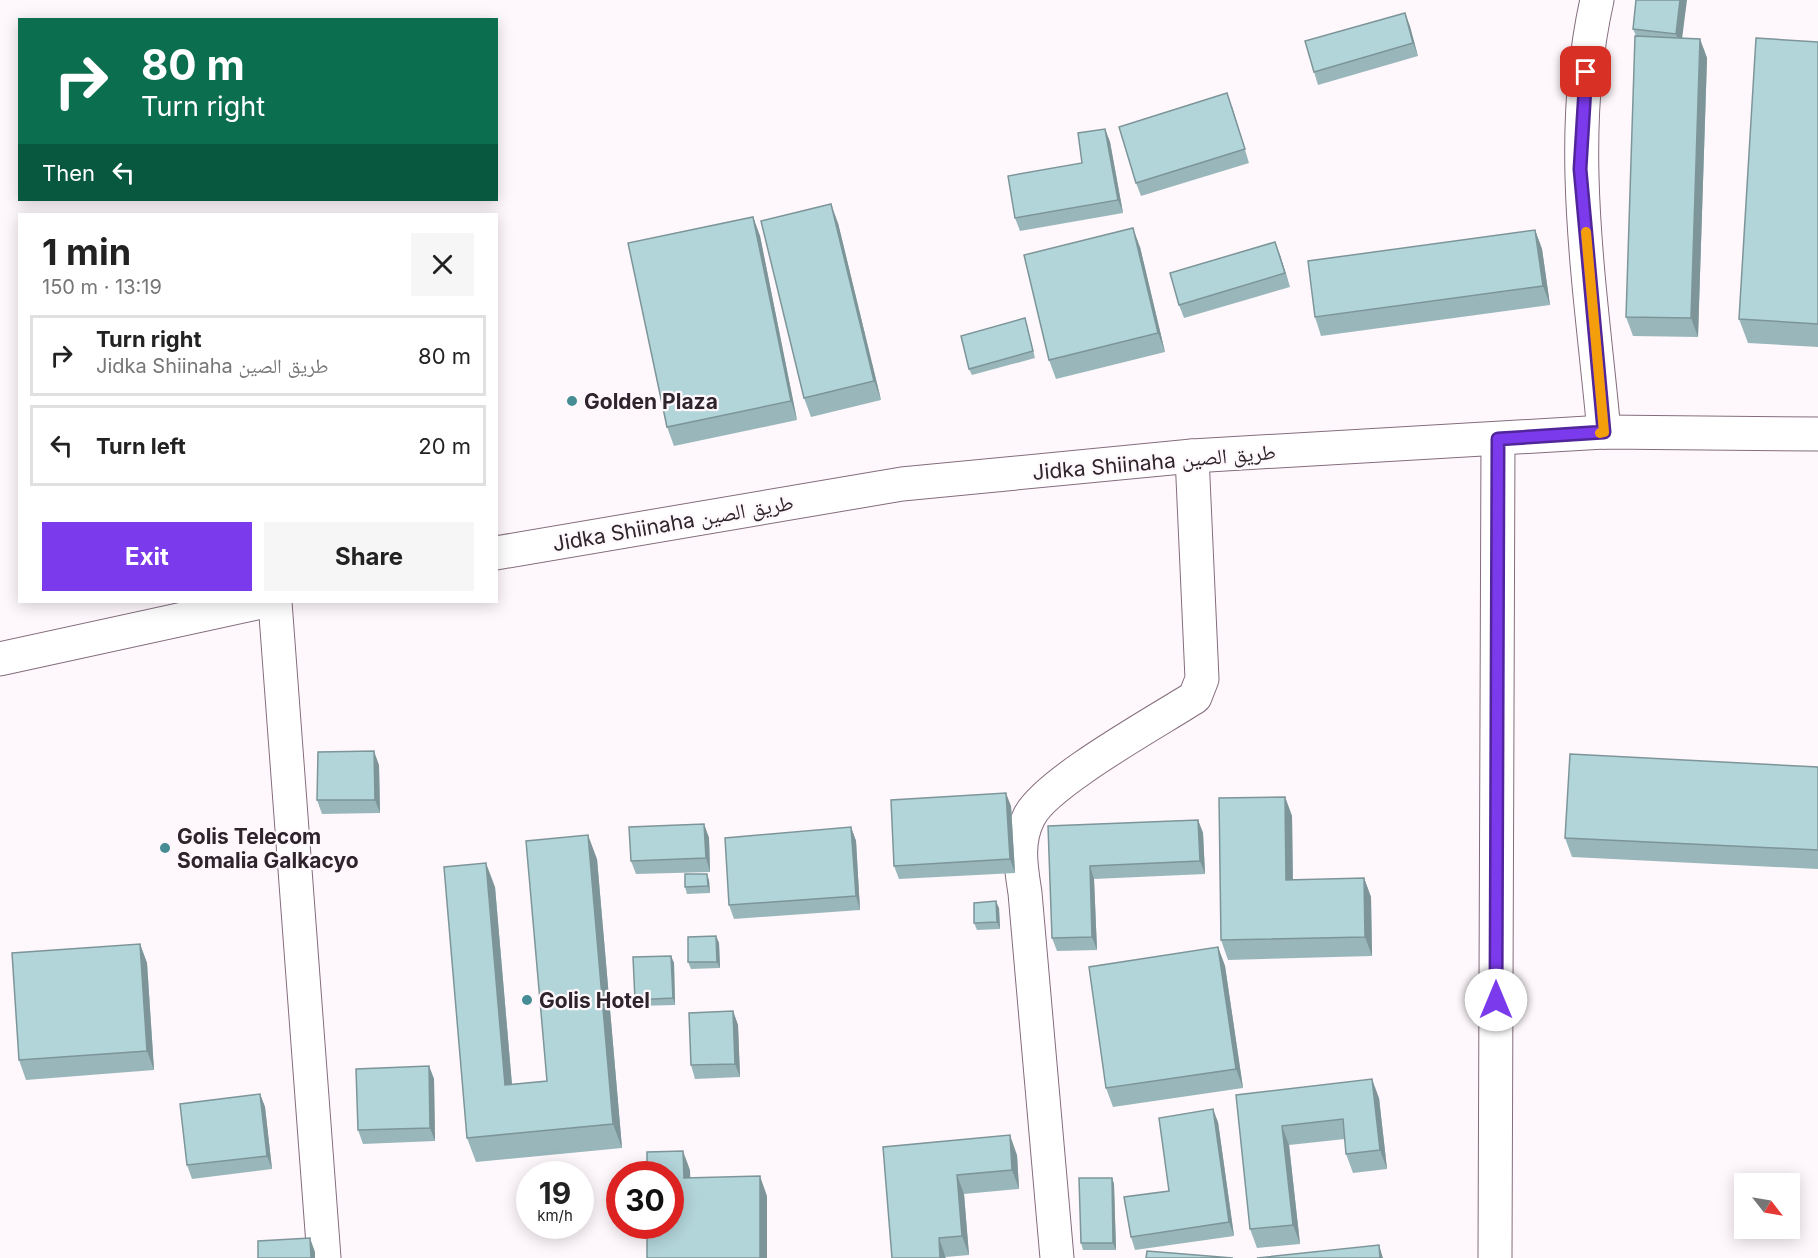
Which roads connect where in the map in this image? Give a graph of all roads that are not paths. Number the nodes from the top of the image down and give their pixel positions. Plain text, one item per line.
1 (1597, 0) edge
2 (1604, 432) junction
3 (1818, 434) edge
4 (1498, 439) junction
5 (1192, 456) junction
6 (498, 553) edge
7 (256, 603) edge
8 (275, 603) edge
9 (0, 659) edge
10 (324, 1258) edge
11 (1057, 1258) edge
12 (1495, 1258) edge

1 - 2 street
2 - 3 street, Jidka Shiinaha طريق الصين
2 - 4 street, Jidka Shiinaha طريق الصين
4 - 5 street, Jidka Shiinaha طريق الصين
4 - 12 street
5 - 6 street, Jidka Shiinaha طريق الصين
5 - 11 street
7 - 9 street
8 - 10 street

